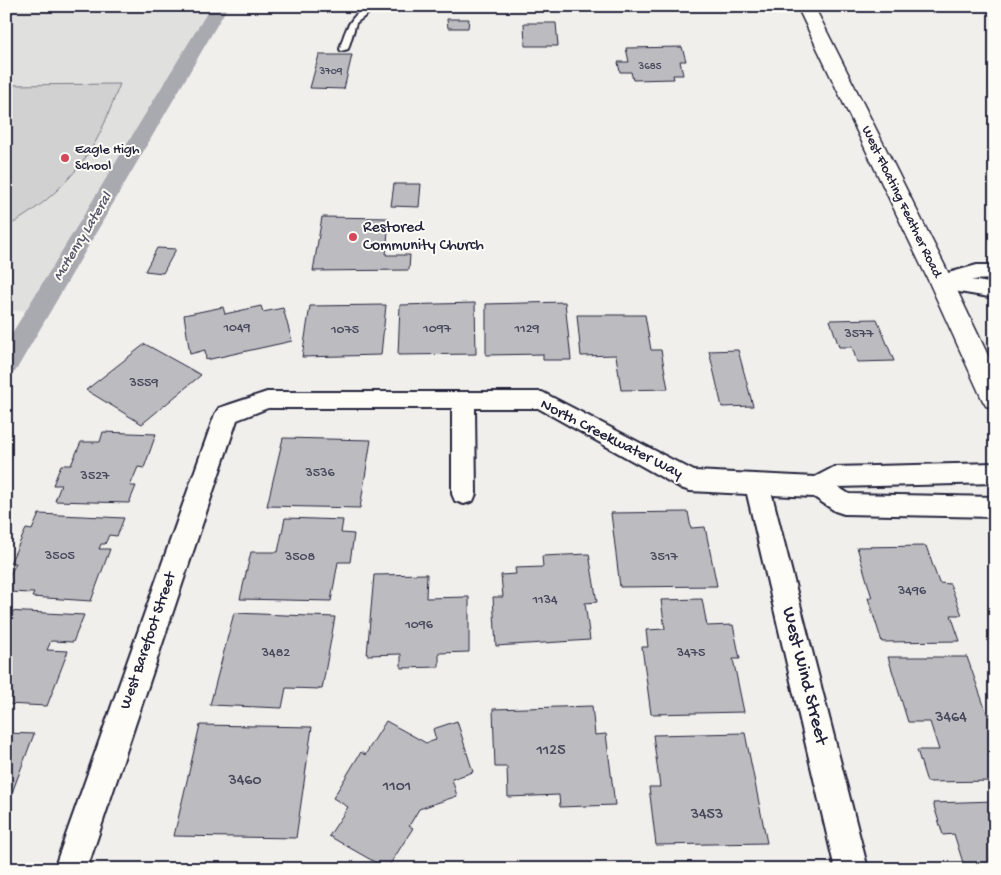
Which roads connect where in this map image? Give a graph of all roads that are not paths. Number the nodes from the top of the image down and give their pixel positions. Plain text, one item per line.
1 (374, 6) edge
2 (660, 6) edge
3 (804, 6) edge
4 (344, 49) dead end
5 (995, 272) edge
6 (941, 282) junction
7 (995, 291) edge
8 (995, 399) edge
9 (463, 400) junction
10 (227, 414) joint
11 (995, 473) edge
12 (757, 484) junction
13 (819, 487) junction
14 (464, 494) dead end
15 (995, 506) edge
16 (70, 869) edge
17 (852, 869) edge

1 - 4 lane
2 - 3 lane
3 - 6 main road, West Floating Feather Road
5 - 6 street
6 - 7 street
6 - 8 main road, West Floating Feather Road
9 - 10 street, North Creekwater Way
9 - 12 street, North Creekwater Way
9 - 14 street
10 - 16 street, West Barefoot Street
11 - 13 street, North Creekwater Way
12 - 13 street, North Creekwater Way
12 - 17 street, West Wind Street
13 - 15 street

